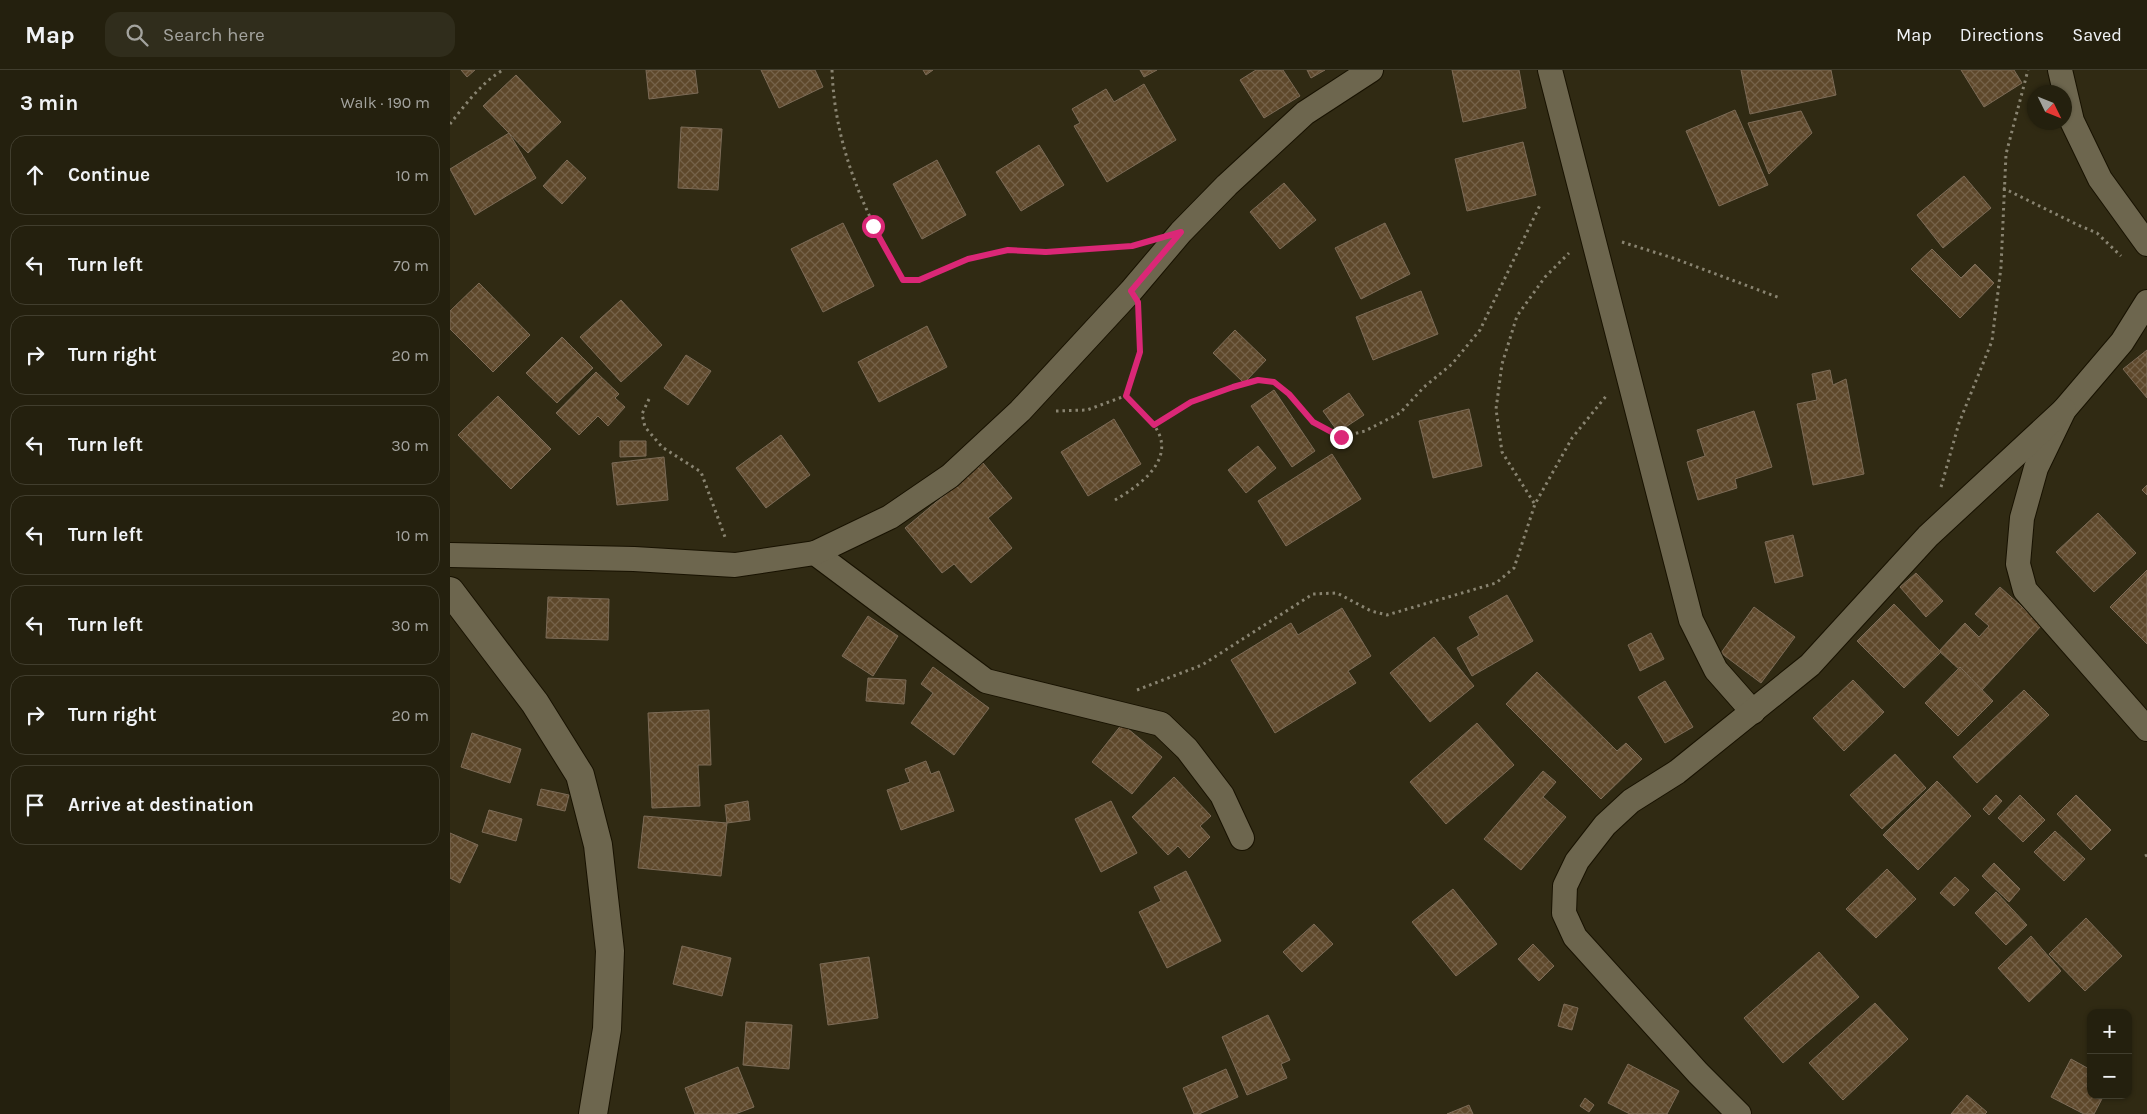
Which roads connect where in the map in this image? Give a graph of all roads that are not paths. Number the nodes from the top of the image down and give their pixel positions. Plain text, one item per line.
1 (1371, 70) edge
2 (1550, 70) edge
3 (2060, 70) edge
4 (2147, 244) edge
5 (2147, 302) edge
6 (2064, 410) junction
7 (815, 553) junction
8 (450, 555) edge
9 (450, 591) edge
10 (1753, 712) junction
11 (2147, 729) edge
12 (1242, 838) dead end
13 (593, 1114) edge
14 (1739, 1114) edge

1 - 7 street
2 - 10 street
3 - 4 street
5 - 6 street
6 - 10 street
6 - 11 street
7 - 8 street
7 - 12 street
9 - 13 street
10 - 14 street

